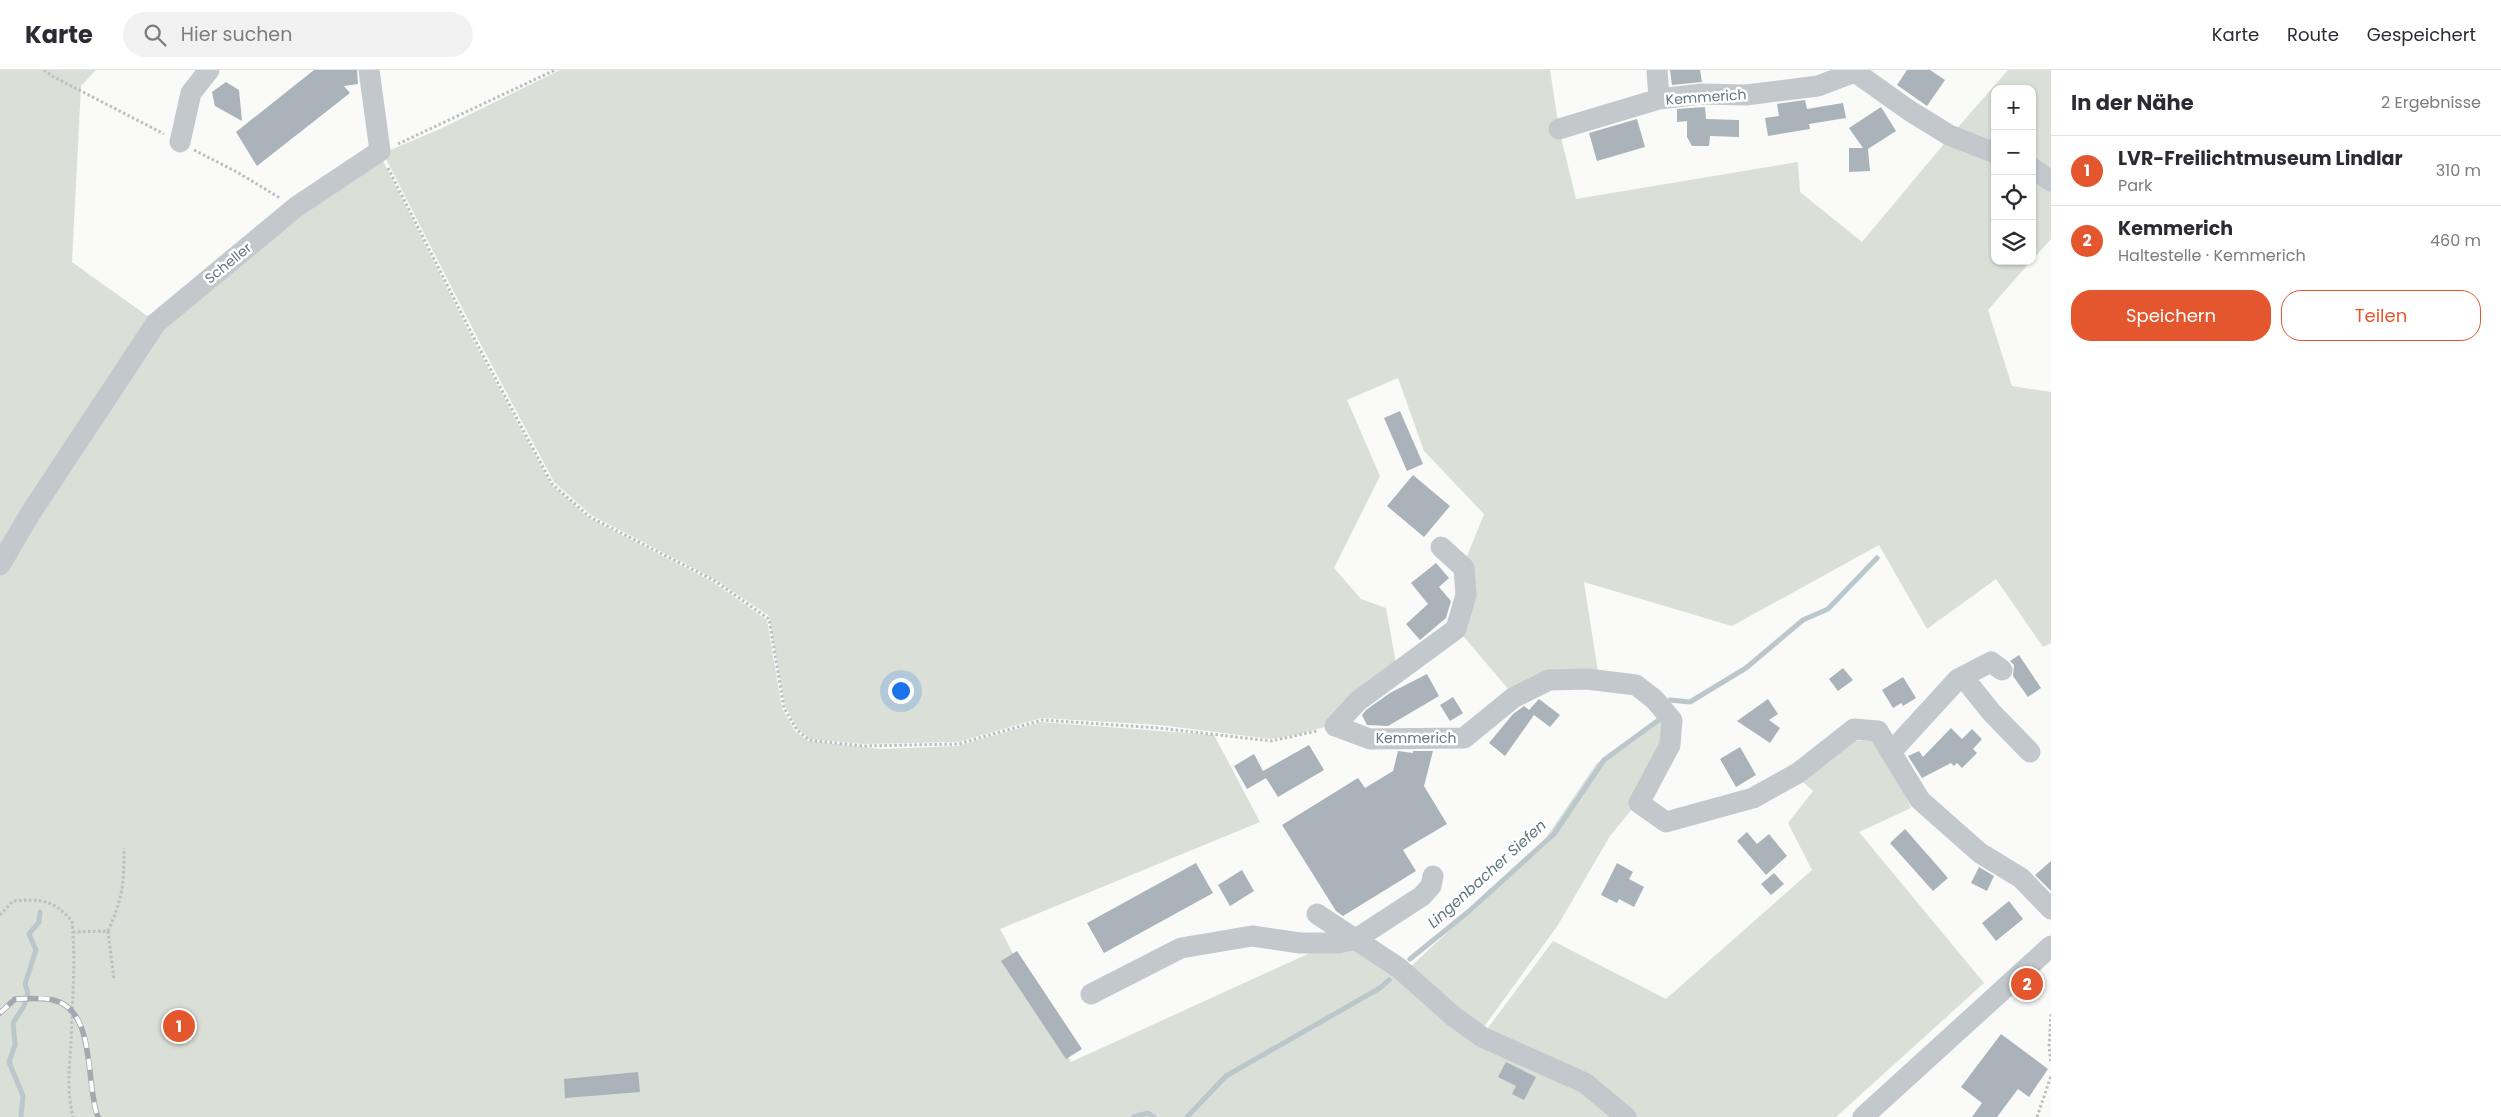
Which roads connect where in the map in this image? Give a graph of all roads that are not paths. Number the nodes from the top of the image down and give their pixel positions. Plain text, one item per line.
1 (209, 70) edge
2 (369, 70) edge
3 (1658, 70) edge
4 (1855, 71) edge
5 (1659, 99) junction
6 (1559, 129) dead end
7 (180, 142) dead end
8 (1991, 151) edge
9 (2036, 171) edge
10 (2051, 181) edge
11 (1441, 548) dead end
12 (0, 566) edge
13 (2002, 670) dead end
14 (1958, 679) junction
15 (1892, 751) junction
16 (2030, 752) dead end
17 (1433, 876) dead end
18 (2051, 909) edge
19 (1317, 914) dead end
20 (1356, 939) junction
21 (2051, 946) edge
22 (1091, 994) dead end
23 (1626, 1117) edge
24 (1863, 1117) edge

1 - 7 street
2 - 12 street, Scheller
3 - 5 street
4 - 5 street, Kemmerich
4 - 8 street, Kemmerich
5 - 6 street, Kemmerich
9 - 10 street
11 - 15 street, Kemmerich
13 - 14 street
14 - 15 street
14 - 16 street
15 - 18 street, Kemmerich
17 - 20 street
19 - 20 street
20 - 22 street
20 - 23 street
21 - 24 street

